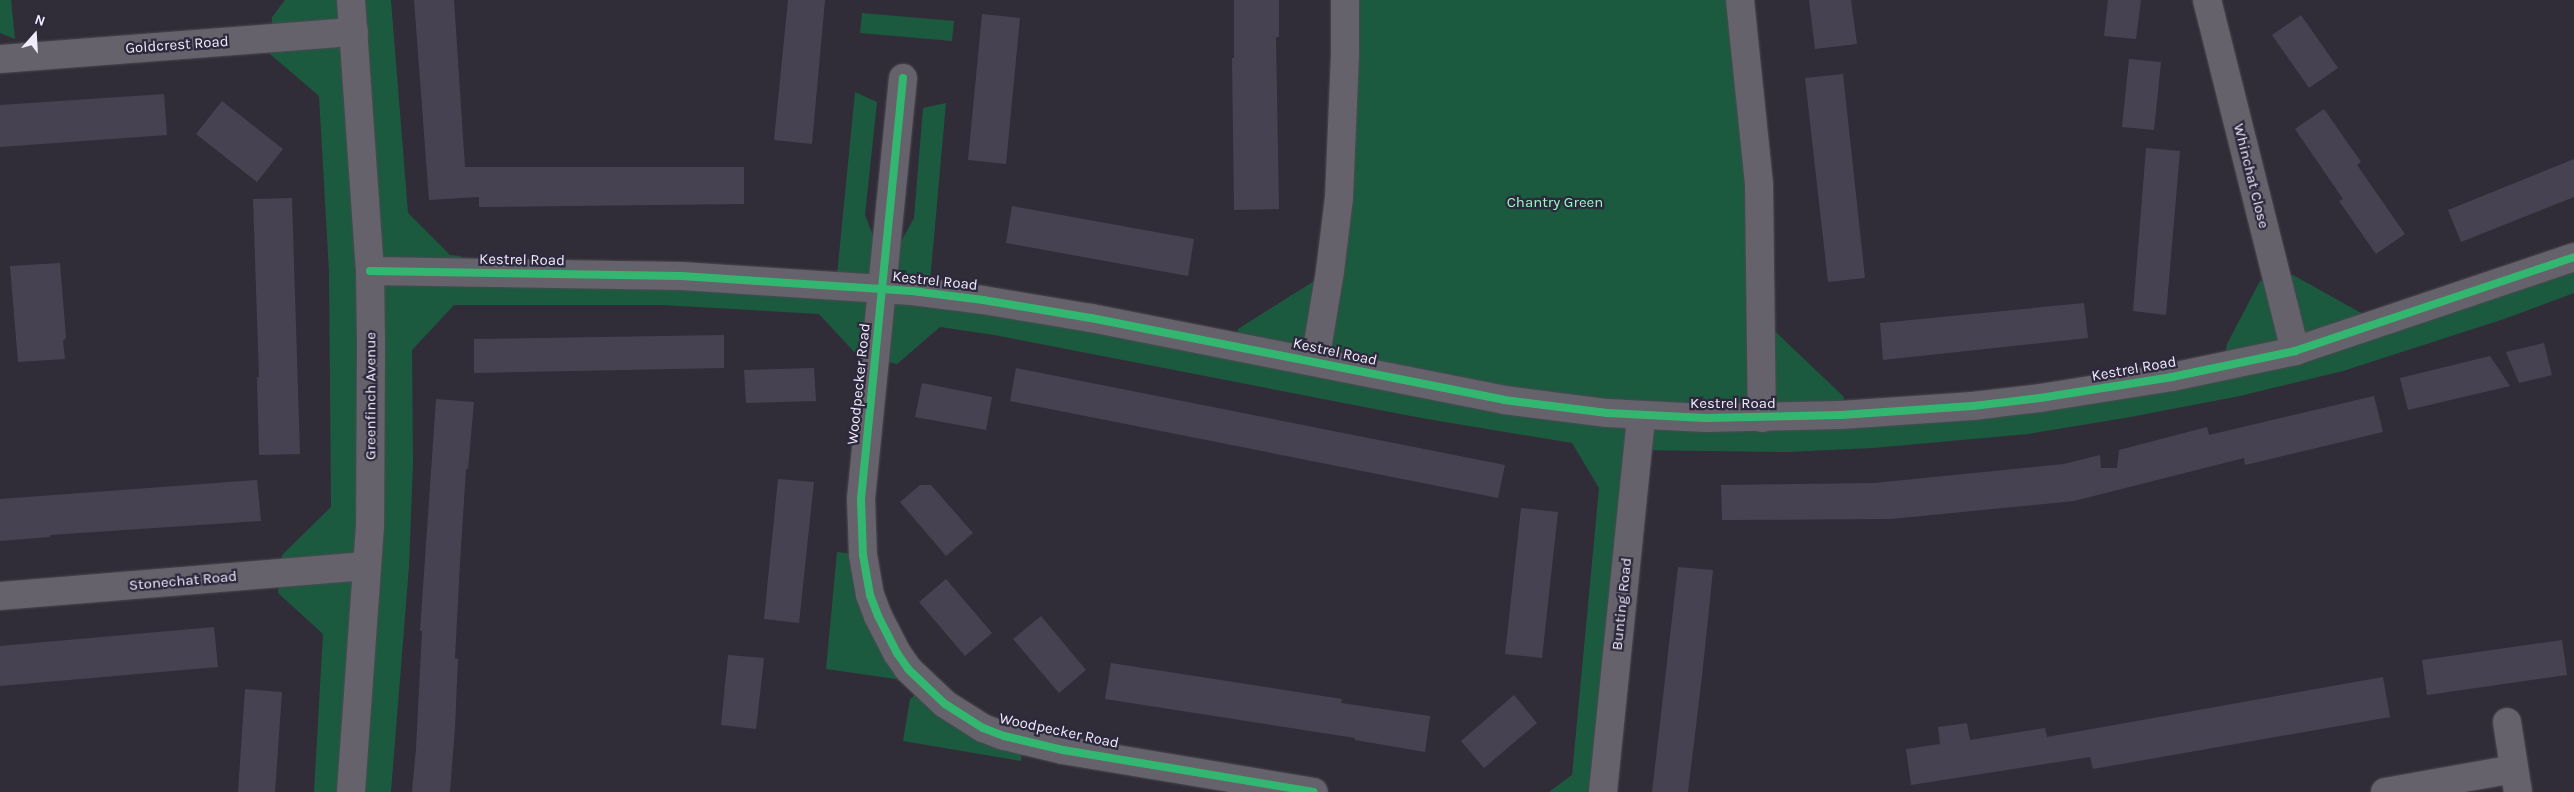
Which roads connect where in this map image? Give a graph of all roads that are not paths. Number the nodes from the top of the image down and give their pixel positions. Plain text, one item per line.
1 (351, 0) edge
2 (1345, 0) edge
3 (1740, 0) edge
4 (2207, 0) edge
5 (354, 32) junction
6 (0, 59) edge
7 (903, 78) dead end
8 (2574, 257) edge
9 (370, 271) junction
10 (882, 289) junction
11 (2295, 351) junction
12 (1315, 361) junction
13 (1642, 416) junction
14 (1762, 418) junction
15 (367, 566) junction
16 (0, 596) edge
17 (2507, 722) dead end
18 (2516, 781) edge
19 (351, 792) edge
20 (1314, 792) edge
21 (1603, 792) edge
22 (2385, 792) edge

1 - 5 street, Greenfinch Avenue
2 - 12 street
3 - 14 street
4 - 11 street, Whinchat Close
5 - 6 street, Goldcrest Road
5 - 9 street, Greenfinch Avenue
7 - 10 street, Kestrel Road
8 - 11 street, Kestrel Road
9 - 10 street, Kestrel Road
9 - 15 street, Greenfinch Avenue
10 - 12 street, Kestrel Road
10 - 20 street, Woodpecker Road
11 - 14 street, Kestrel Road
12 - 13 street, Kestrel Road
13 - 14 street, Kestrel Road
13 - 21 street, Bunting Road
15 - 16 street, Stonechat Road
15 - 19 street, Greenfinch Avenue
17 - 18 street
18 - 22 street

